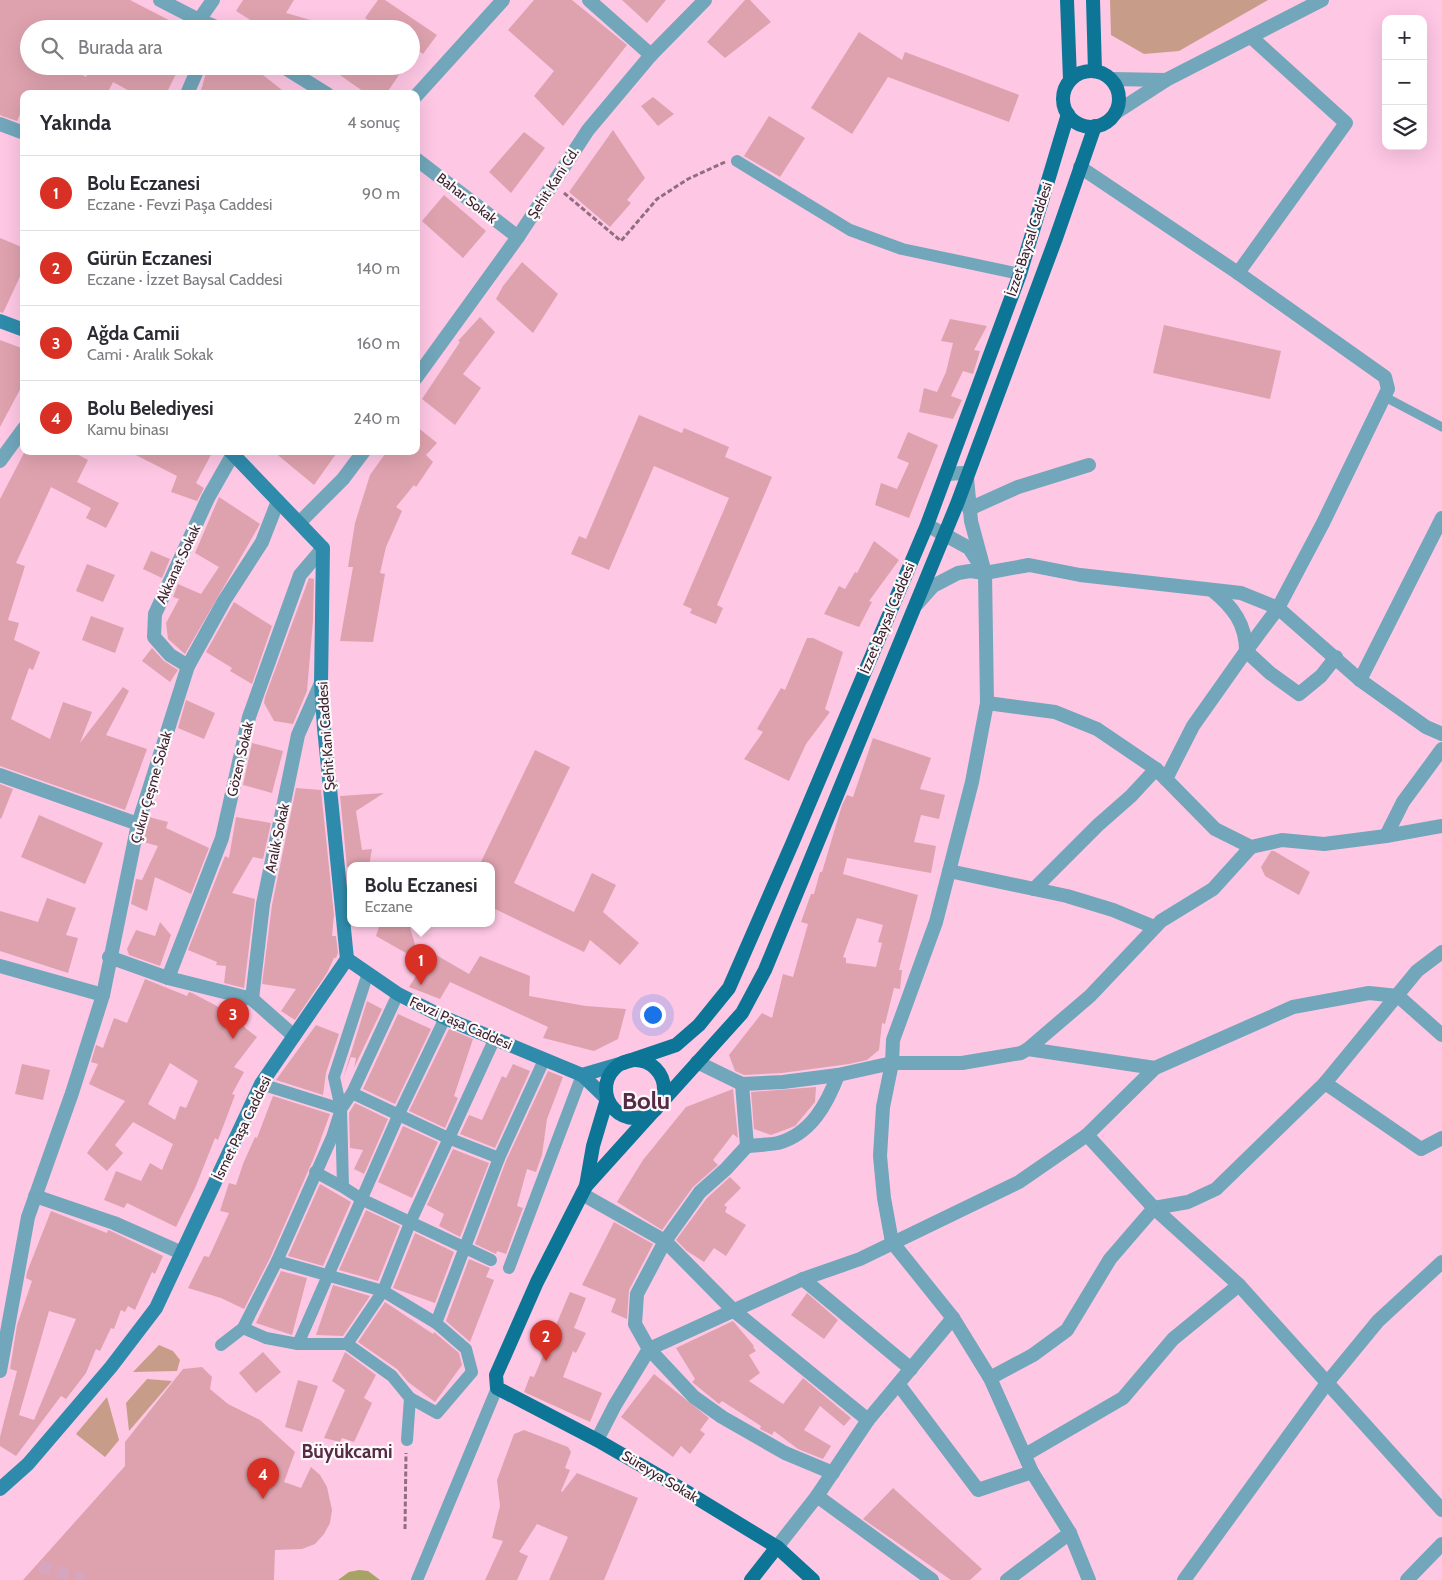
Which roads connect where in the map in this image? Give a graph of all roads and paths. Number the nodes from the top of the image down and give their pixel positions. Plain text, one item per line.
1 (160, 0) edge
2 (213, 0) edge
3 (503, 0) edge
4 (589, 0) edge
5 (705, 0) edge
6 (1067, 0) edge
7 (1093, 0) edge
8 (1322, 0) edge
9 (199, 20) joint
10 (1251, 37) junction
11 (652, 55) junction
12 (1095, 71) junction
13 (195, 75) edge
14 (296, 75) edge
15 (1111, 79) junction
16 (1070, 80) junction
17 (1166, 80) junction
18 (190, 90) edge
19 (320, 90) edge
20 (420, 92) edge
21 (1115, 113) junction
22 (1068, 114) junction
23 (0, 124) edge
24 (1095, 126) junction
25 (20, 132) edge
26 (737, 161) joint
27 (420, 162) edge
28 (1080, 167) junction
29 (552, 183) junction
30 (518, 237) junction
31 (1238, 273) junction
32 (1020, 274) junction
33 (0, 321) edge
34 (20, 328) edge
35 (420, 372) edge
36 (1385, 398) junction
37 (1442, 427) edge
38 (20, 434) edge
39 (230, 455) edge
40 (234, 455) edge
41 (361, 455) edge
42 (0, 461) edge
43 (1089, 465) dead end
44 (946, 474) junction
45 (967, 478) junction
46 (278, 501) junction
47 (969, 509) junction
48 (1442, 518) edge
49 (300, 522) junction
50 (927, 525) junction
51 (945, 533) junction
52 (324, 548) junction
53 (985, 573) junction
54 (1212, 590) junction
55 (916, 604) junction
56 (1278, 608) junction
57 (1246, 651) junction
58 (1336, 657) junction
59 (188, 666) junction
60 (1360, 680) junction
61 (322, 683) junction
62 (987, 703) junction
63 (1442, 734) edge
64 (1442, 749) edge
65 (1161, 774) junction
66 (0, 775) edge
67 (138, 824) junction
68 (1442, 826) edge
69 (1386, 836) junction
70 (1251, 847) junction
71 (949, 871) junction
72 (1034, 889) junction
73 (1154, 927) junction
74 (1442, 952) edge
75 (109, 957) junction
76 (347, 959) junction
77 (0, 966) edge
78 (368, 973) junction
79 (168, 978) junction
80 (398, 994) junction
81 (103, 995) junction
82 (1398, 996) junction
83 (252, 999) junction
84 (446, 1018) junction
85 (1442, 1035) edge
86 (294, 1036) junction
87 (495, 1038) junction
88 (1028, 1049) junction
89 (544, 1060) junction
90 (697, 1062) junction
91 (623, 1063) junction
92 (892, 1063) junction
93 (1155, 1068) junction
94 (582, 1075) junction
95 (838, 1075) junction
96 (1325, 1082) junction
97 (260, 1084) junction
98 (742, 1084) junction
99 (352, 1093) junction
100 (607, 1099) junction
101 (341, 1109) junction
102 (657, 1109) junction
103 (398, 1116) junction
104 (1087, 1134) junction
105 (448, 1138) junction
106 (1442, 1138) edge
107 (747, 1146) junction
108 (499, 1158) junction
109 (315, 1172) junction
110 (343, 1187) junction
111 (584, 1190) junction
112 (34, 1196) junction
113 (363, 1200) junction
114 (1154, 1208) junction
115 (410, 1223) junction
116 (665, 1241) junction
117 (892, 1242) junction
118 (465, 1248) junction
119 (182, 1252) junction
120 (490, 1260) dead end
121 (277, 1262) junction
122 (1442, 1262) edge
123 (509, 1268) dead end
124 (327, 1276) junction
125 (803, 1279) junction
126 (1239, 1285) junction
127 (383, 1291) junction
128 (733, 1310) junction
129 (953, 1318) junction
130 (436, 1323) junction
131 (243, 1328) junction
132 (298, 1344) junction
133 (347, 1344) junction
134 (221, 1345) dead end
135 (649, 1349) junction
136 (911, 1369) junction
137 (0, 1371) edge
138 (990, 1378) junction
139 (1327, 1383) junction
140 (899, 1385) junction
141 (497, 1388) junction
142 (410, 1398) junction
143 (868, 1420) junction
144 (407, 1440) joint
145 (597, 1440) junction
146 (1025, 1455) junction
147 (833, 1472) junction
148 (1032, 1472) junction
149 (1, 1485) edge
150 (817, 1496) junction
151 (1442, 1510) edge
152 (405, 1529) dead end
153 (1070, 1533) junction
154 (1442, 1544) edge
155 (777, 1547) junction
156 (417, 1580) edge
157 (751, 1580) edge
158 (813, 1580) edge
159 (932, 1580) edge
160 (1007, 1580) edge
161 (1089, 1580) edge
162 (1184, 1580) edge
163 (1407, 1580) edge

1 - 9 street
2 - 9 street
3 - 20 street
4 - 11 street
5 - 11 street, Şehit Kani Cd.
6 - 16 main road
7 - 12 main road
8 - 10 street
10 - 17 street
10 - 31 street
11 - 29 street, Şehit Kani Cd.
12 - 15 main road
12 - 16 main road
13 - 18 street
14 - 19 street
15 - 17 street
15 - 21 main road
16 - 22 main road
17 - 21 street
21 - 24 main road
22 - 24 main road
22 - 32 main road, İzzet Baysal Caddesi
23 - 25 street
24 - 28 main road, İzzet Baysal Caddesi
26 - 29 path
26 - 32 street
27 - 30 street, Bahar Sokak
28 - 31 street
28 - 45 main road, İzzet Baysal Caddesi
29 - 30 street, Şehit Kani Cd.
30 - 35 street, Şehit Kani Cd.
31 - 36 street
32 - 44 main road, İzzet Baysal Caddesi
33 - 34 main road
36 - 37 lane
36 - 56 street
38 - 42 street
39 - 59 street, Akkanat Sokak
40 - 46 main road
41 - 49 street
43 - 47 street
44 - 45 street
44 - 50 main road, İzzet Baysal Caddesi
45 - 47 street
45 - 51 main road, İzzet Baysal Caddesi
46 - 49 main road
46 - 59 street, Çukur Çeşme Sokak
47 - 53 street
48 - 60 street
49 - 52 main road
50 - 51 street
50 - 91 main road, İzzet Baysal Caddesi
51 - 53 street
51 - 55 main road, İzzet Baysal Caddesi
52 - 61 main road, Şehit Kani Caddesi
52 - 79 street, Gözen Sokak
53 - 54 street
53 - 55 street
53 - 62 street
54 - 56 street
54 - 57 street
55 - 90 main road, İzzet Baysal Caddesi
56 - 57 street
56 - 58 street
57 - 58 street
57 - 65 street
58 - 60 street
59 - 67 street, Çukur Çeşme Sokak
60 - 63 street
61 - 76 main road, Şehit Kani Caddesi
61 - 83 street, Aralık Sokak
62 - 65 street
62 - 71 street
64 - 69 street
65 - 70 street
65 - 72 street
66 - 67 street
67 - 75 street, Çukur Çeşme Sokak
68 - 69 street
69 - 70 street
70 - 73 street
71 - 72 street
71 - 92 street
72 - 73 street
73 - 88 street
74 - 82 street
75 - 79 street
75 - 81 street, Çukur Çeşme Sokak
76 - 78 main road, Fevzi Paşa Caddesi
76 - 86 main road, İsmet Paşa Caddesi
77 - 81 street
78 - 80 main road, Fevzi Paşa Caddesi
78 - 101 street
79 - 83 street
80 - 84 main road, Fevzi Paşa Caddesi
80 - 99 street
81 - 112 street, Çukur Çeşme Sokak
82 - 85 street
82 - 93 street
82 - 96 street
83 - 86 street
84 - 87 main road, Fevzi Paşa Caddesi
84 - 103 street
86 - 97 main road, İsmet Paşa Caddesi
87 - 89 main road, Fevzi Paşa Caddesi
87 - 105 street
88 - 92 street
88 - 93 street
89 - 94 main road, Fevzi Paşa Caddesi
89 - 108 street
90 - 98 street
90 - 102 main road, İzzet Baysal Caddesi
91 - 94 main road
91 - 100 main road
91 - 102 main road
92 - 95 street
92 - 117 street
93 - 104 street
94 - 100 main road
94 - 123 street
95 - 98 street
95 - 107 street
96 - 106 street
96 - 114 street
97 - 101 street
97 - 119 main road, İsmet Paşa Caddesi
98 - 107 street
99 - 101 street
99 - 103 street
100 - 102 main road
100 - 111 main road, İzzet Baysal Caddesi
101 - 109 street
101 - 110 street
102 - 111 main road, İzzet Baysal Caddesi
103 - 105 street
103 - 113 street
104 - 114 street
104 - 117 street
105 - 108 street
105 - 115 street
107 - 116 street
108 - 118 street
109 - 110 street
109 - 121 street
110 - 113 street
111 - 116 street
111 - 141 main road, İzzet Baysal Caddesi
112 - 119 street
112 - 137 street, Çukur Çeşme Sokak
113 - 115 street
113 - 124 street
114 - 126 street
114 - 138 street
115 - 118 street
115 - 127 street
116 - 128 street
116 - 135 street
117 - 125 street
117 - 129 street
118 - 120 street
118 - 130 street
119 - 149 main road, İsmet Paşa Caddesi
121 - 124 street
121 - 131 street
122 - 139 street
124 - 127 street
124 - 132 street
125 - 128 street
125 - 136 street
126 - 139 street
126 - 146 street
127 - 130 street
127 - 133 street
128 - 135 street
128 - 143 street
129 - 136 street
129 - 138 street
130 - 142 street
131 - 132 street
131 - 134 street
132 - 133 street
133 - 142 street
135 - 145 street
135 - 147 street
136 - 140 street
138 - 146 street
139 - 151 street
139 - 162 street
140 - 143 street
140 - 148 street
141 - 145 main road, Süreyya Sokak
141 - 156 street
142 - 144 street
143 - 147 street
144 - 152 path
145 - 155 main road, Süreyya Sokak
146 - 148 street
147 - 150 street
148 - 153 street
150 - 155 street
150 - 159 street
153 - 160 street
153 - 161 street
154 - 163 street
155 - 157 main road
155 - 158 main road, Süreyya Sokak

